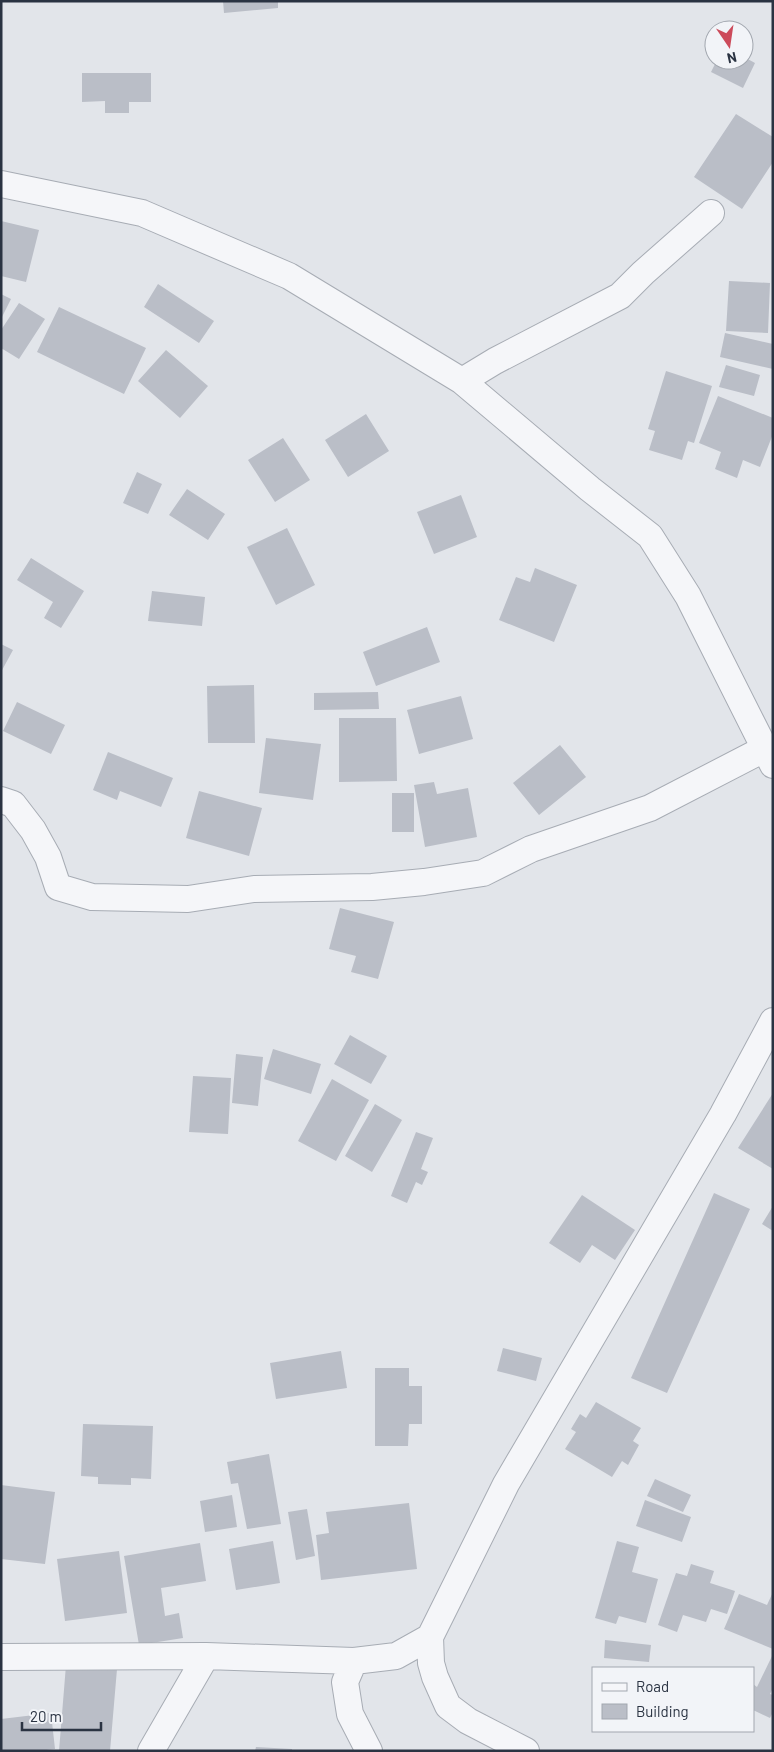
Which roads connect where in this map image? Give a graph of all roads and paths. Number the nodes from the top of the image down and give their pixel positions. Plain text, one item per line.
1 (1, 184) edge
2 (711, 213) dead end
3 (462, 381) junction
4 (768, 757) edge
5 (1, 800) edge
6 (773, 1021) edge
7 (430, 1637) junction
8 (206, 1656) junction
9 (1, 1657) edge
10 (354, 1661) junction
11 (151, 1751) edge
12 (369, 1751) edge
13 (526, 1751) edge

1 - 3 street
2 - 3 street
3 - 4 street
4 - 5 street
6 - 7 street
7 - 10 street
7 - 13 street
8 - 9 street
8 - 10 street
8 - 11 street
10 - 12 street

